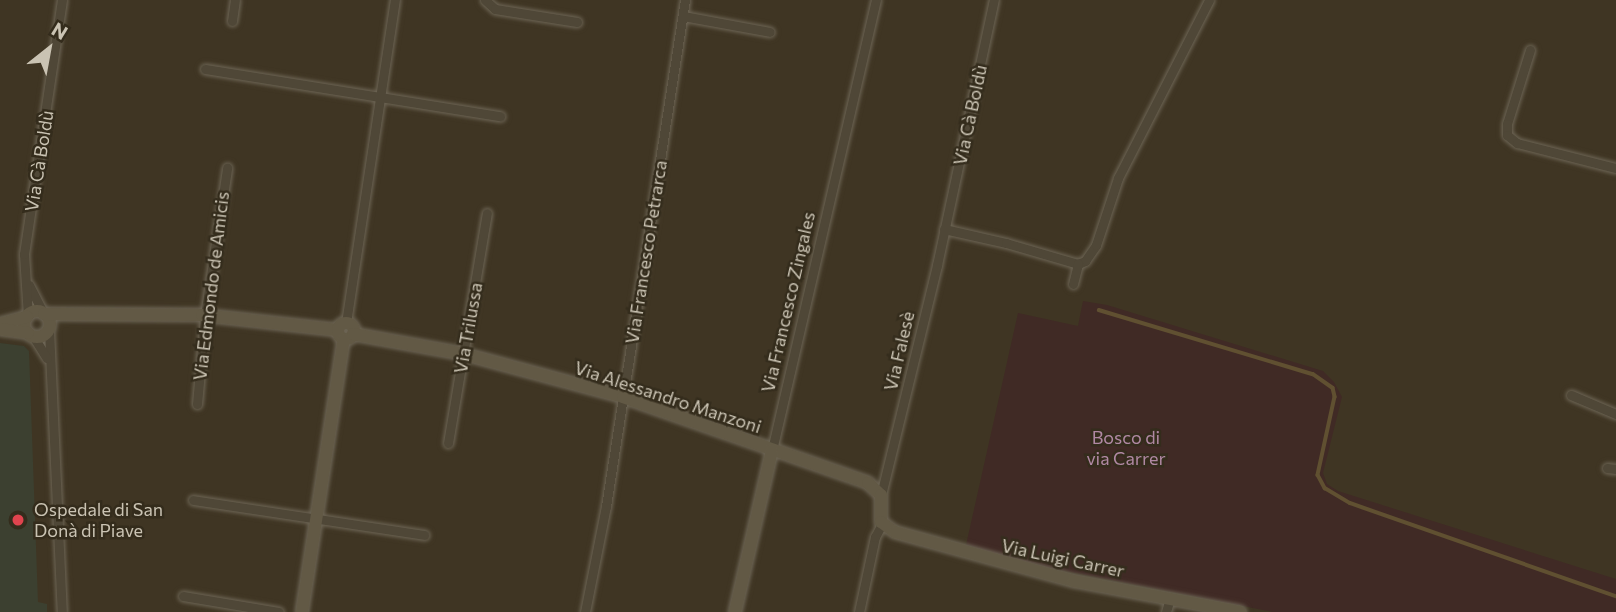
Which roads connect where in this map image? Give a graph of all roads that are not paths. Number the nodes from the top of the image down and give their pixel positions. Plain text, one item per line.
1 (62, 0) edge
2 (235, 0) edge
3 (395, 0) edge
4 (485, 0) edge
5 (685, 0) edge
6 (876, 0) edge
7 (994, 0) edge
8 (1209, 0) edge
9 (683, 16) junction
10 (232, 21) dead end
11 (577, 22) dead end
12 (770, 32) dead end
13 (1530, 50) dead end
14 (205, 69) dead end
15 (381, 98) junction
16 (500, 116) dead end
17 (227, 168) dead end
18 (1616, 168) edge
19 (487, 213) dead end
20 (944, 229) junction
21 (1077, 264) junction
22 (27, 281) junction
23 (1073, 284) dead end
24 (70, 313) junction
25 (44, 314) junction
26 (28, 316) junction
27 (205, 316) junction
28 (0, 324) edge
29 (0, 329) edge
30 (49, 329) junction
31 (345, 332) junction
32 (31, 334) junction
33 (464, 354) junction
34 (48, 360) junction
35 (1571, 396) dead end
36 (623, 397) junction
37 (197, 404) dead end
38 (1616, 414) edge
39 (448, 443) dead end
40 (772, 450) junction
41 (881, 495) junction
42 (193, 500) dead end
43 (319, 520) junction
44 (883, 524) junction
45 (424, 535) dead end
46 (184, 596) dead end
47 (1170, 598) junction
48 (62, 612) edge
49 (279, 612) edge
50 (302, 612) edge
51 (585, 612) edge
52 (735, 612) edge
53 (859, 612) edge
54 (1166, 612) edge
55 (1240, 612) edge

1 - 22 street, Via Cà Boldù
2 - 10 street
3 - 15 street
4 - 11 street
5 - 9 street, Via Francesco Petrarca
6 - 40 street, Via Francesco Zingales
7 - 20 street, Via Cà Boldù
8 - 21 street
9 - 12 street
9 - 36 street, Via Francesco Petrarca
13 - 18 street
14 - 15 street
15 - 16 street
15 - 31 street
17 - 27 street, Via Edmondo de Amicis
19 - 33 street, Via Trilussa
20 - 21 street
20 - 41 street, Via Falesè
21 - 23 street
22 - 25 street, Via Cà Boldù
22 - 26 street, Via Cà Boldù
24 - 25 street, Via Alessandro Manzoni
24 - 27 street, Via Alessandro Manzoni
24 - 30 street
25 - 26 street
25 - 30 street
26 - 28 street
26 - 32 street
27 - 31 street, Via Alessandro Manzoni
27 - 37 street, Via Edmondo de Amicis
29 - 32 street
30 - 32 street
30 - 34 street
31 - 33 street, Via Alessandro Manzoni
31 - 43 street
32 - 34 street
33 - 36 street, Via Alessandro Manzoni
33 - 39 street, Via Trilussa
34 - 48 street
35 - 38 street
36 - 40 street, Via Alessandro Manzoni
36 - 51 street, Via Francesco Petrarca
40 - 41 street, Via Alessandro Manzoni
40 - 52 street, Via Francesco Zingales
41 - 44 street, Via Falesè
42 - 43 street
43 - 45 street
43 - 50 street
44 - 47 street, Via Luigi Carrer
44 - 53 street, Via Falesè
46 - 49 street
47 - 54 street
47 - 55 street, Via Luigi Carrer

